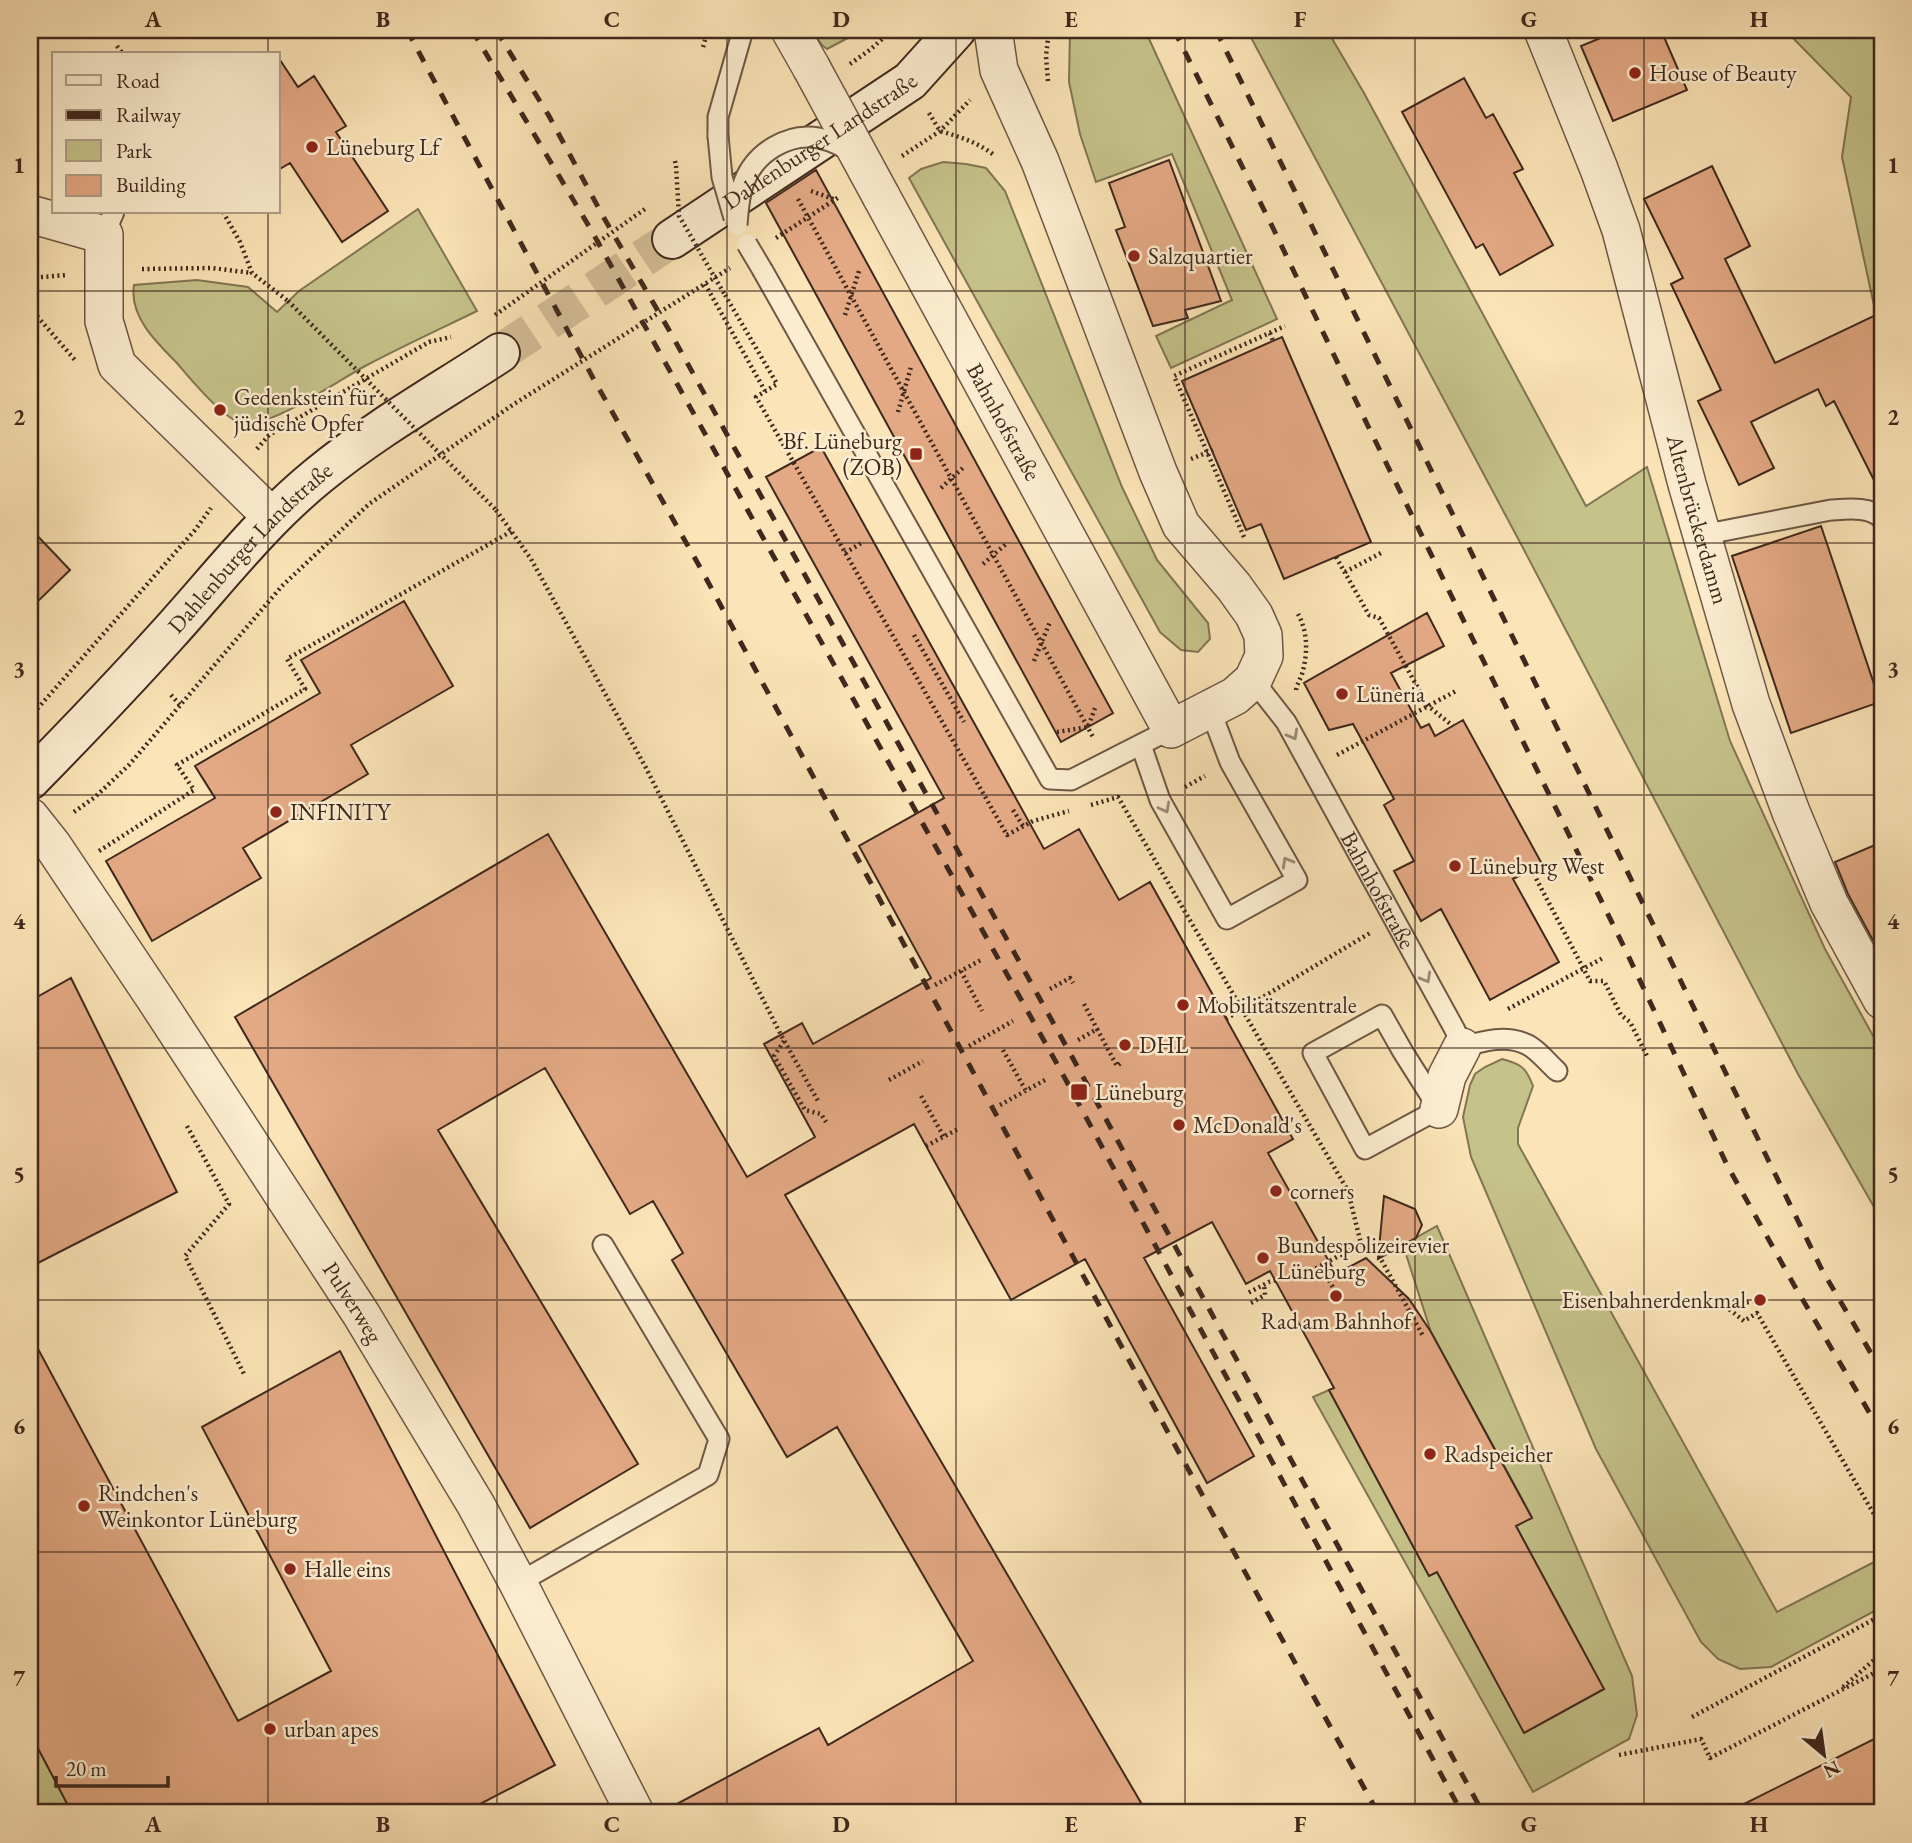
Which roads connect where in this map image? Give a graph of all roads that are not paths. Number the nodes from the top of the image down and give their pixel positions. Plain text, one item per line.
1 (743, 30) edge
2 (790, 30) edge
3 (956, 30) edge
4 (993, 30) edge
5 (1543, 30) edge
6 (878, 159) junction
7 (30, 214) edge
8 (109, 224) edge
9 (737, 225) junction
10 (672, 239) tunnel mouth
11 (500, 354) tunnel mouth
12 (272, 517) junction
13 (1882, 519) edge
14 (1702, 535) junction
15 (1253, 680) junction
16 (1210, 709) junction
17 (1156, 737) junction
18 (30, 780) edge
19 (37, 825) edge
20 (1882, 1000) edge
21 (1462, 1047) junction
22 (1557, 1071) dead end
23 (1439, 1110) junction
24 (603, 1245) dead end
25 (518, 1583) junction
26 (635, 1813) edge

1 - 9 lane, bridge
2 - 6 street, Bahnhofstraße, bridge
3 - 10 main road, Dahlenburger Landstraße
4 - 15 street
5 - 14 street, Altenbrückerdamm
6 - 9 lane, bridge
6 - 17 street, Bahnhofstraße, bridge
7 - 8 street
8 - 12 street
9 - 17 lane, bridge
11 - 12 main road, Dahlenburger Landstraße
12 - 18 main road, Dahlenburger Landstraße
13 - 14 lane
14 - 20 street, Altenbrückerdamm
15 - 16 street
15 -> 21 lane, Bahnhofstraße
16 - 17 street
17 -> 16 lane
19 - 25 street, Pulverweg
21 - 22 lane
21 - 23 street
23 - 23 lane
24 - 25 lane
25 - 26 street, Pulverweg

